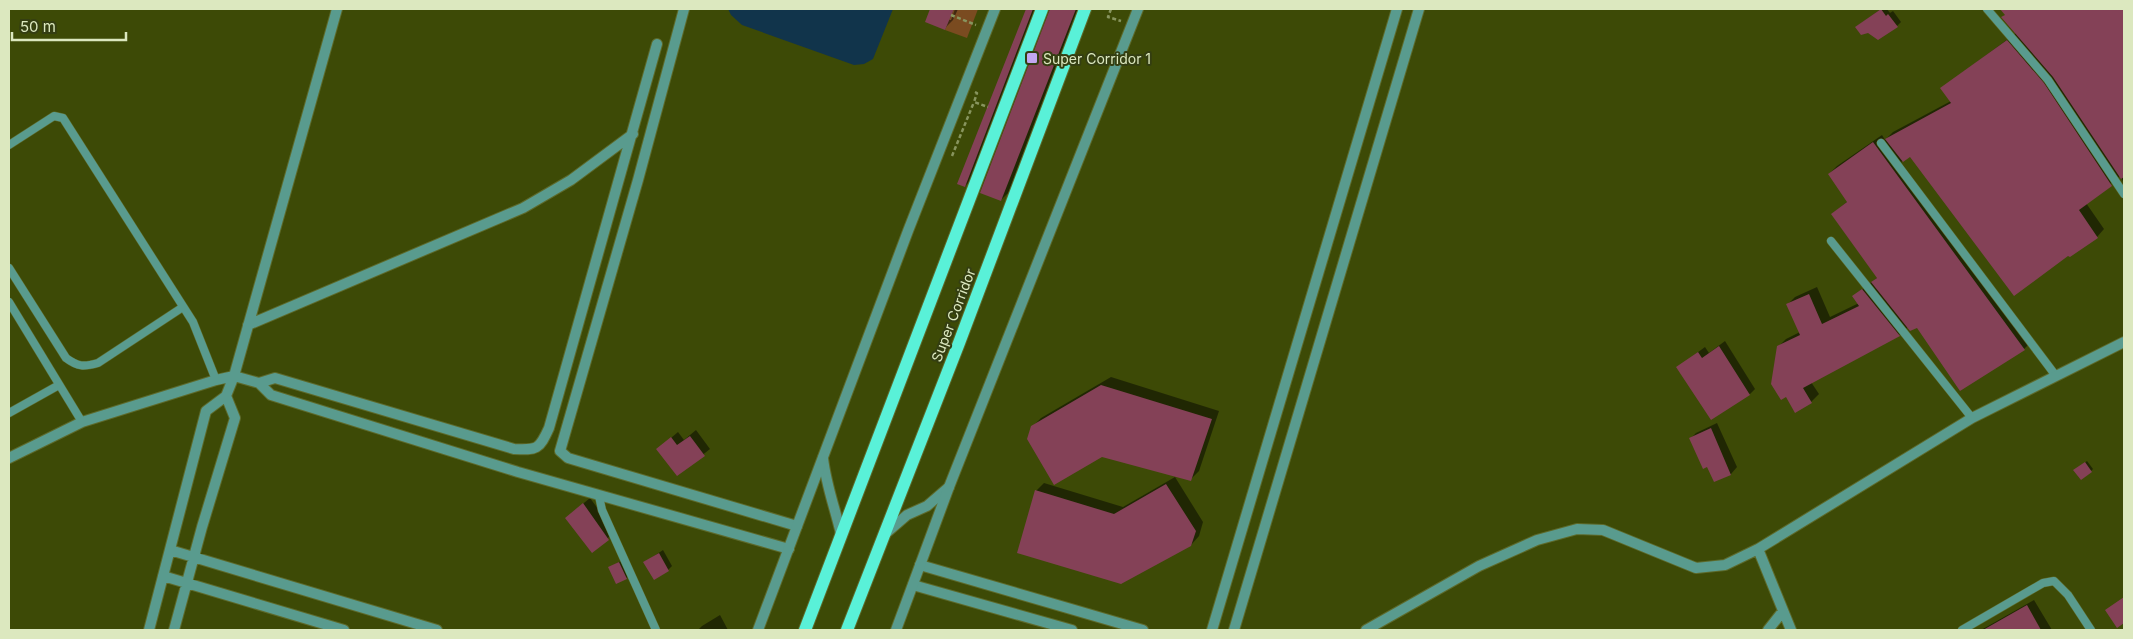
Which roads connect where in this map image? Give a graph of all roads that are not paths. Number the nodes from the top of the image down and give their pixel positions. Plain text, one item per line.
1 (337, 9) edge
2 (684, 9) edge
3 (995, 9) edge
4 (1042, 9) edge
5 (1086, 9) edge
6 (1138, 9) edge
7 (1396, 9) edge
8 (1419, 9) edge
9 (1987, 9) edge
10 (657, 44) dead end
11 (633, 134) junction
12 (1881, 143) dead end
13 (9, 145) edge
14 (2124, 194) edge
15 (1830, 240) dead end
16 (9, 268) edge
17 (9, 302) edge
18 (183, 307) junction
19 (248, 325) junction
20 (2124, 342) edge
21 (234, 376) junction
22 (2056, 376) junction
23 (216, 380) junction
24 (259, 384) junction
25 (59, 385) junction
26 (226, 396) junction
27 (9, 412) edge
28 (1972, 418) junction
29 (82, 422) junction
30 (9, 457) edge
31 (823, 458) junction
32 (949, 487) junction
33 (600, 496) junction
34 (797, 526) junction
35 (841, 534) junction
36 (885, 534) junction
37 (789, 549) junction
38 (170, 550) junction
39 (1758, 550) junction
40 (194, 556) junction
41 (920, 565) junction
42 (163, 576) junction
43 (187, 582) junction
44 (912, 585) junction
45 (1784, 611) junction
46 (149, 630) edge
47 (174, 630) edge
48 (340, 630) edge
49 (437, 630) edge
50 (656, 630) edge
51 (758, 630) edge
52 (805, 630) edge
53 (847, 630) edge
54 (896, 630) edge
55 (1072, 630) edge
56 (1143, 630) edge
57 (1212, 630) edge
58 (1234, 630) edge
59 (1366, 630) edge
60 (1768, 630) edge
61 (1792, 630) edge
62 (1962, 630) edge
63 (2091, 630) edge

1 - 19 street
2 - 34 street
3 - 31 street
4 - 35 main road, Super Corridor
5 - 36 main road, Super Corridor
6 - 32 street
7 - 57 street
8 - 58 street
9 - 14 lane
10 - 11 street
11 - 19 street
11 - 24 street
12 - 22 lane
13 - 18 lane
15 - 28 lane
16 - 18 lane
17 - 25 lane
18 - 23 lane
19 - 21 street
20 - 22 street
21 - 23 street
21 - 24 street
21 - 26 street
22 - 28 street
23 - 29 street
24 - 33 street
25 - 27 lane
25 - 29 lane
26 - 38 street
26 - 40 street
28 - 39 street
29 - 30 street
31 - 34 street
31 - 35 street
32 - 36 street
32 - 41 street
33 - 37 street
33 - 50 lane
34 - 37 street
35 - 52 main road, Super Corridor
36 - 53 main road, Super Corridor
37 - 51 street
38 - 40 street
38 - 42 street
39 - 45 street
39 - 59 street
40 - 43 street
40 - 49 street
41 - 44 street
41 - 56 street
42 - 43 street
42 - 46 street
43 - 47 street
43 - 48 street
44 - 54 street
44 - 55 street
45 - 60 street
45 - 61 street
62 - 63 lane

